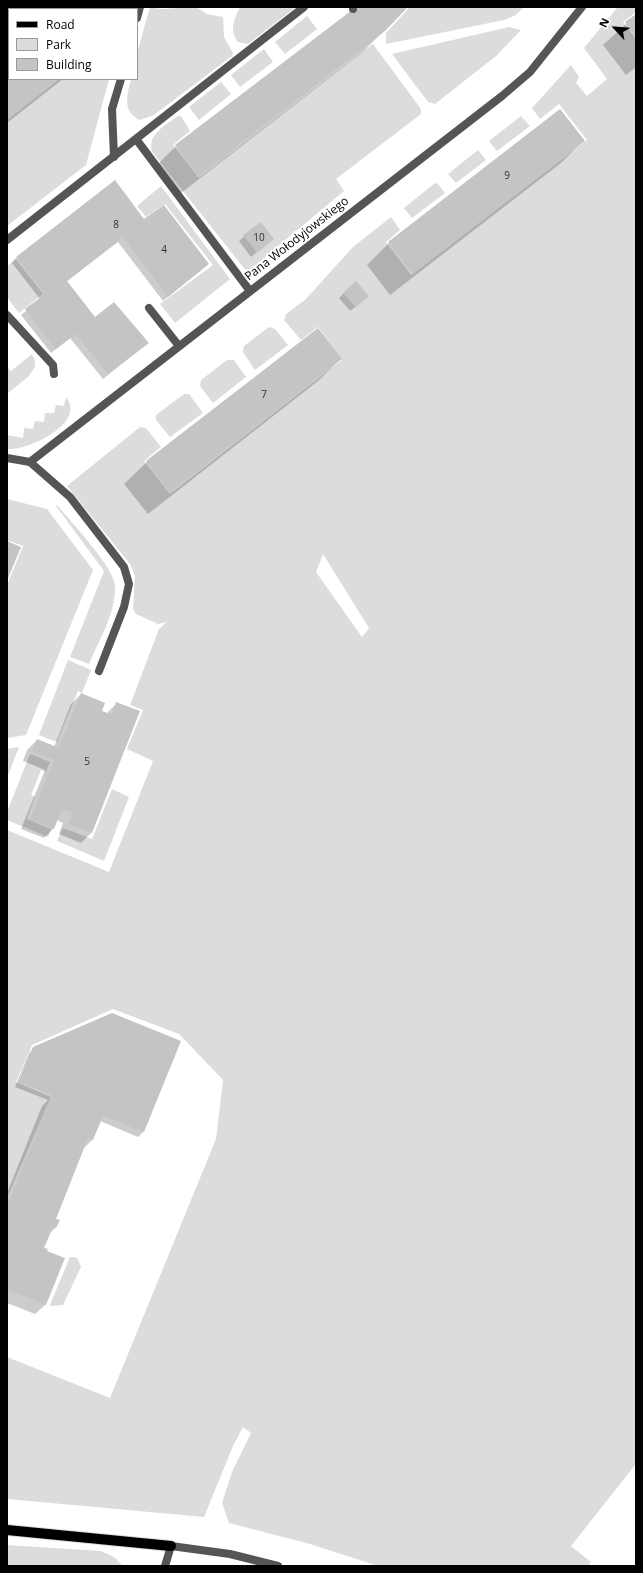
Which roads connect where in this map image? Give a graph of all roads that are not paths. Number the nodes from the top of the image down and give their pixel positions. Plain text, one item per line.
1 (304, 7) edge
2 (582, 7) edge
3 (121, 80) edge
4 (136, 139) junction
5 (114, 157) junction
6 (7, 240) edge
7 (250, 291) junction
8 (149, 308) dead end
9 (8, 315) edge
10 (179, 346) junction
11 (54, 374) dead end
12 (7, 458) edge
13 (30, 462) junction
14 (99, 670) dead end
15 (7, 1530) edge
16 (171, 1546) junction
17 (165, 1566) edge
18 (278, 1566) edge

1 - 4 street
2 - 7 street, Pana Wołodyjowskiego
3 - 5 street
4 - 5 street
4 - 7 street
5 - 6 street
7 - 10 street, Pana Wołodyjowskiego
8 - 10 street
9 - 11 street
10 - 13 street, Pana Wołodyjowskiego
12 - 13 street
13 - 14 street
15 - 16 main road
16 - 17 street
16 - 18 street

